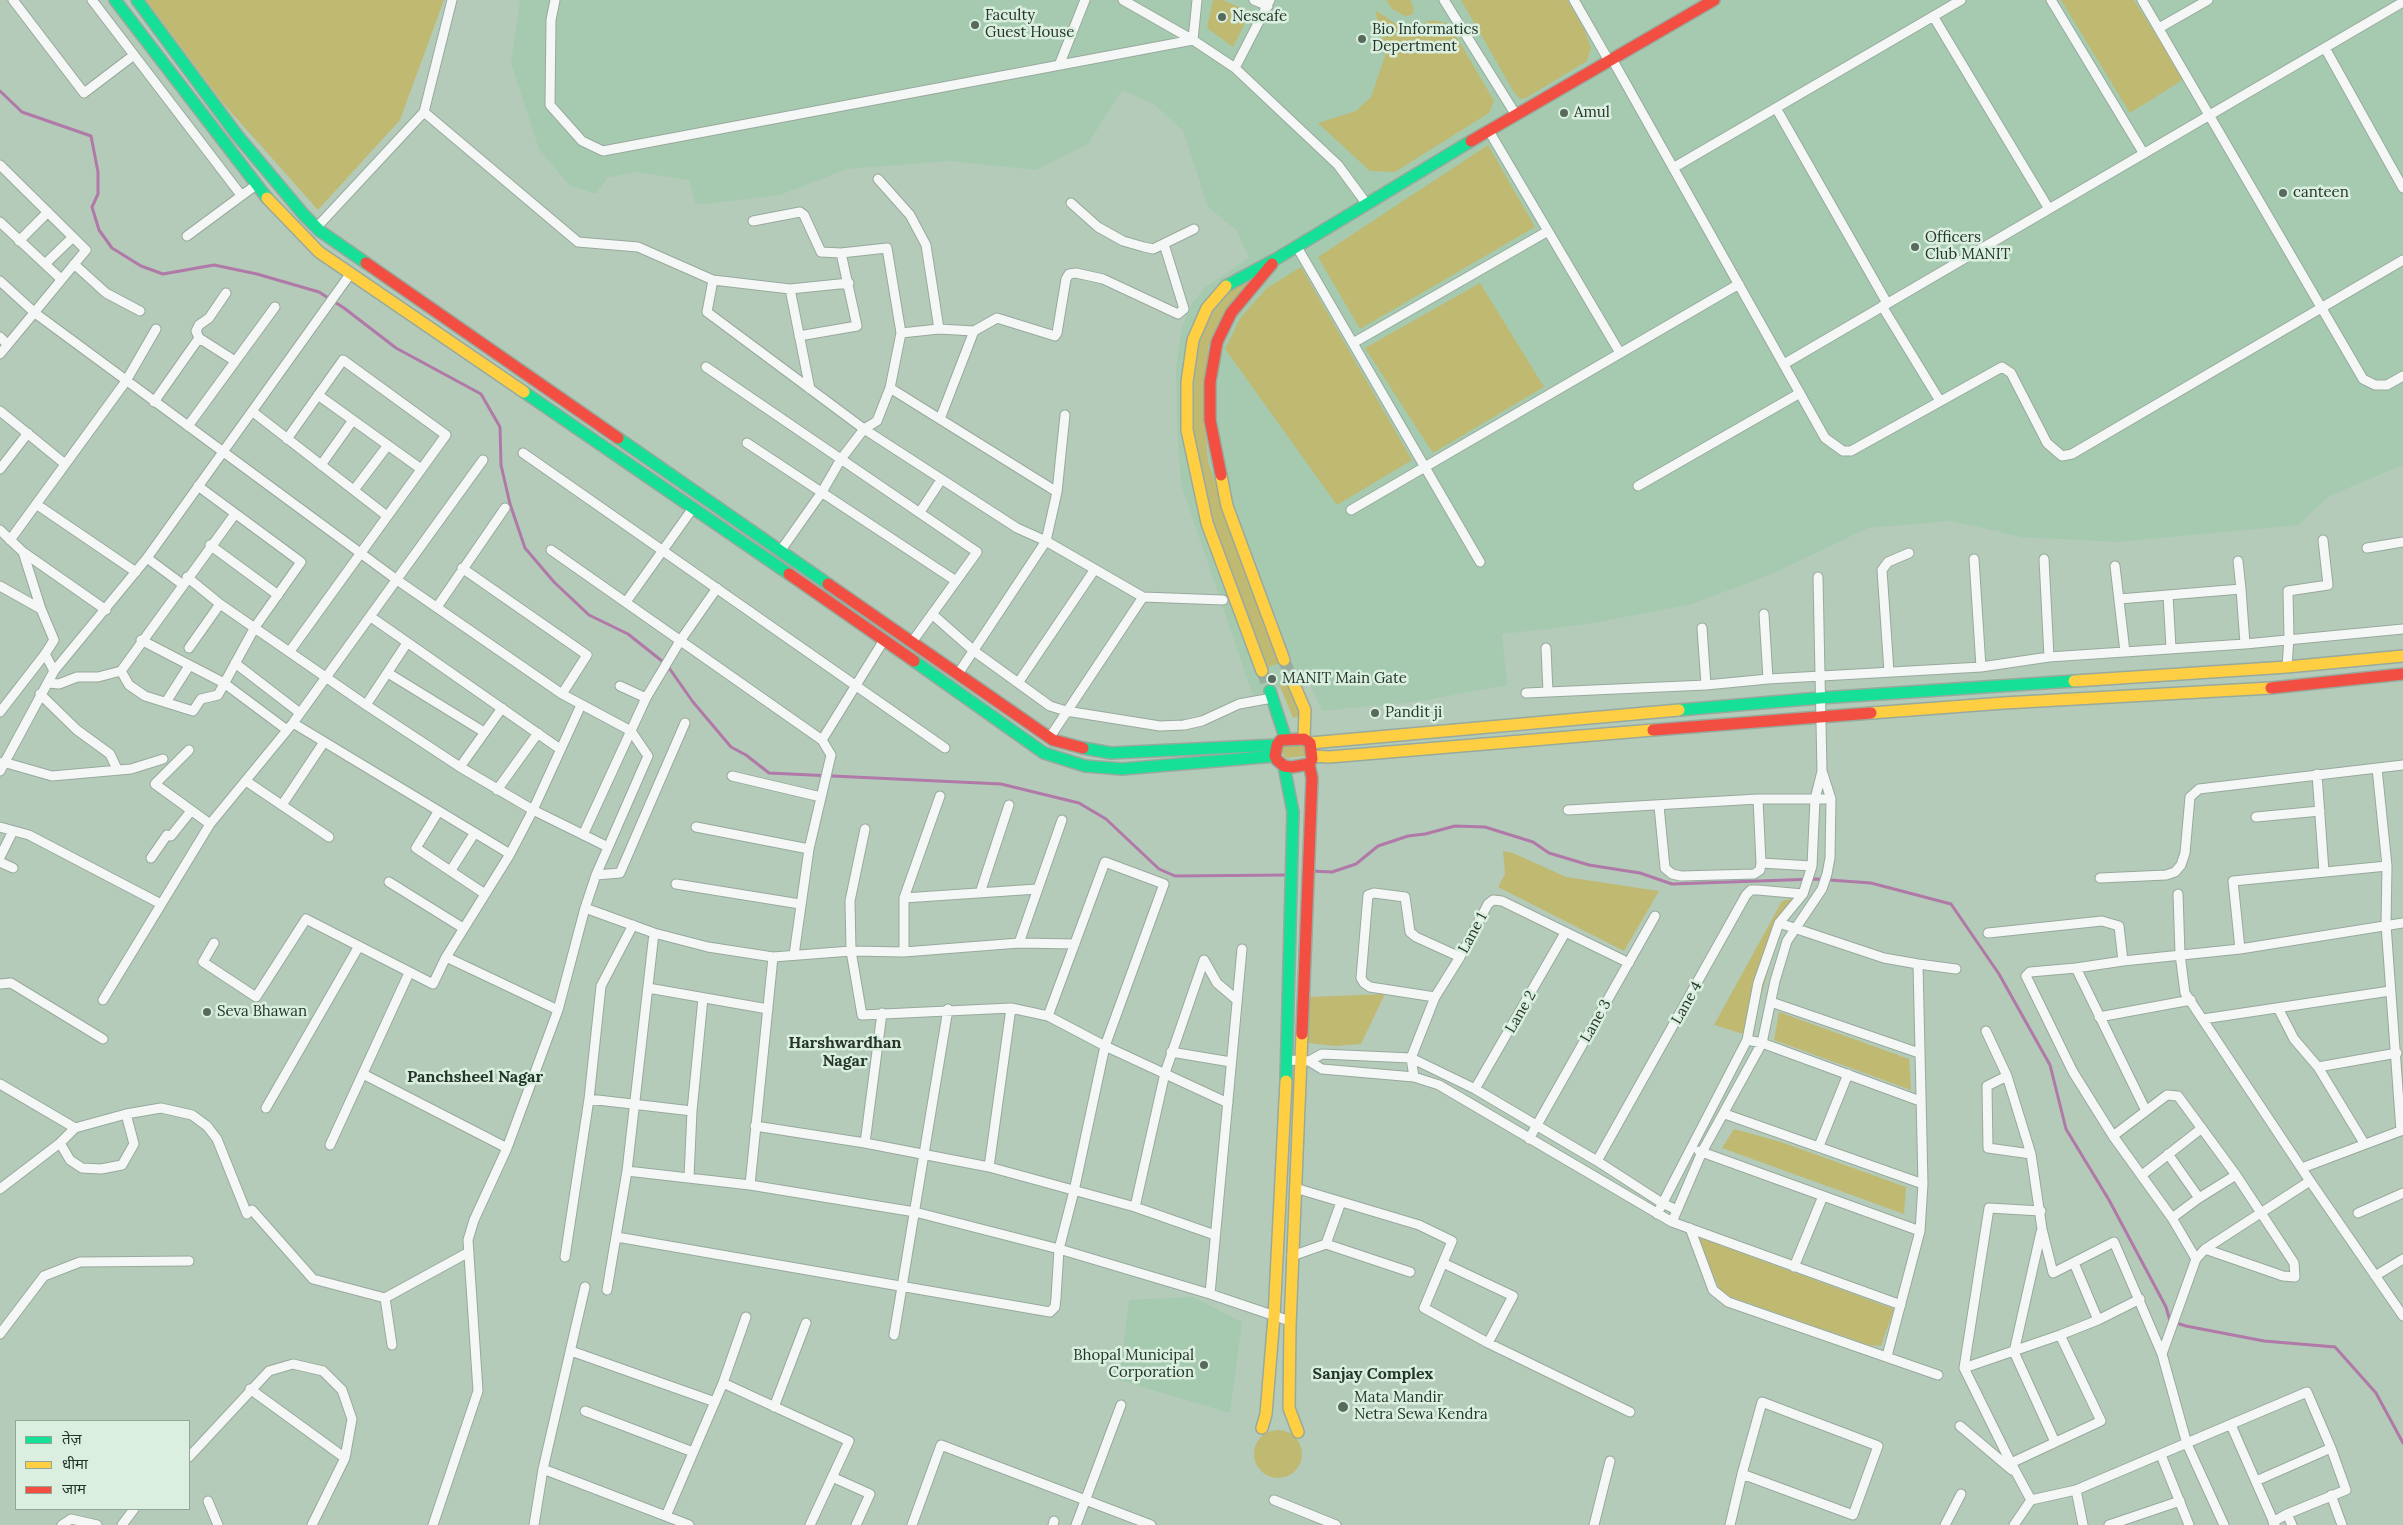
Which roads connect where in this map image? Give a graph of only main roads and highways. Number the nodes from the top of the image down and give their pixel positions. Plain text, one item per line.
1 (115, 0) edge
2 (137, 0) edge
3 (1714, 0) edge
4 (193, 76) junction
5 (182, 87) junction
6 (1276, 259) junction
7 (2403, 656) edge
8 (1284, 660) tunnel mouth
9 (1262, 671) tunnel mouth
10 (2403, 674) edge
11 (1293, 682) tunnel mouth
12 (1271, 694) tunnel mouth
13 (1307, 741) junction
14 (1279, 747) junction
15 (1310, 760) junction
16 (1284, 766) junction
17 (1262, 1428) dead end
18 (1298, 1432) dead end

1 - 5 main road
2 - 4 main road
3 - 6 main road
4 - 5 main road
4 - 14 main road
5 - 14 main road
6 - 8 main road
6 - 9 main road
7 - 13 main road
10 - 15 main road
11 - 13 main road
12 - 14 main road
13 - 14 main road
13 - 15 main road
14 - 16 main road
15 - 16 main road
15 - 18 main road
16 - 17 main road

